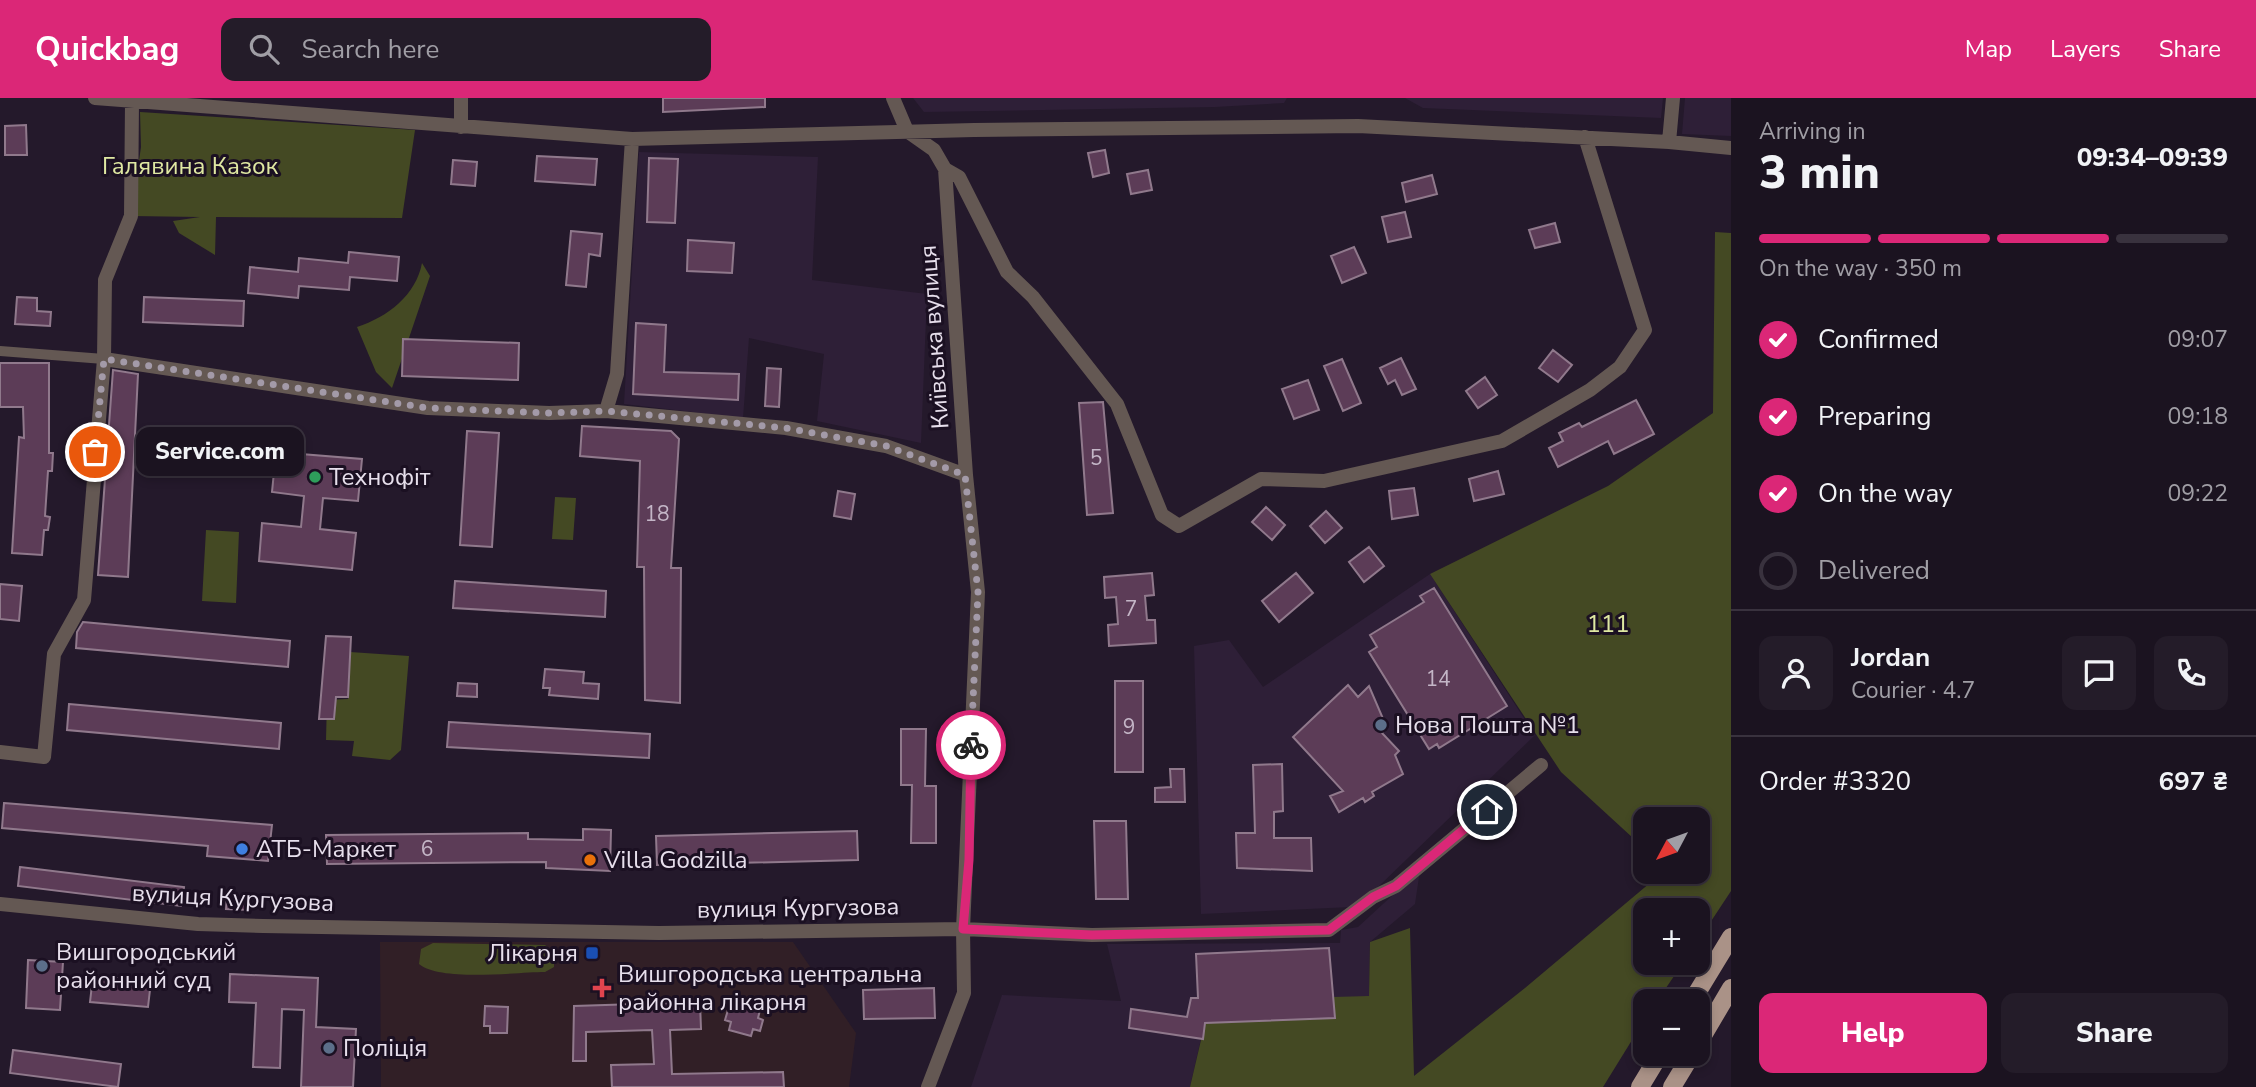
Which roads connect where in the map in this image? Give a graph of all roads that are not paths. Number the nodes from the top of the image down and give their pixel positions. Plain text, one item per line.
1 (95, 98) edge
2 (461, 98) edge
3 (893, 98) edge
4 (1673, 98) edge
5 (132, 102) junction
6 (461, 127) junction
7 (907, 131) junction
8 (1585, 137) junction
9 (632, 139) junction
10 (1669, 142) junction
11 (1731, 148) edge
12 (945, 169) junction
13 (0, 351) edge
14 (104, 359) junction
15 (606, 411) junction
16 (965, 475) junction
17 (0, 752) edge
18 (1541, 765) dead end
19 (0, 904) edge
20 (963, 929) junction
21 (1731, 937) edge
22 (1731, 988) edge
23 (1699, 989) edge
24 (1710, 1024) edge
25 (1653, 1066) edge
26 (1685, 1066) edge
27 (928, 1087) edge
28 (1640, 1087) edge
29 (1672, 1087) edge

1 - 5 street
2 - 6 street
3 - 7 street
4 - 10 street
5 - 6 street
5 - 14 street
6 - 9 street
7 - 8 street
7 - 9 street
7 - 12 street
8 - 10 street
8 - 12 street
9 - 15 street
10 - 11 street
12 - 16 street, Київська вулиця
13 - 14 street
14 - 15 street
14 - 17 street
15 - 16 street
16 - 20 street, Київська вулиця
18 - 20 street, вулиця Кургузова
19 - 20 street, вулиця Кургузова
20 - 27 street, Київська вулиця
21 - 23 main road
22 - 24 main road
25 - 28 main road
26 - 29 main road

